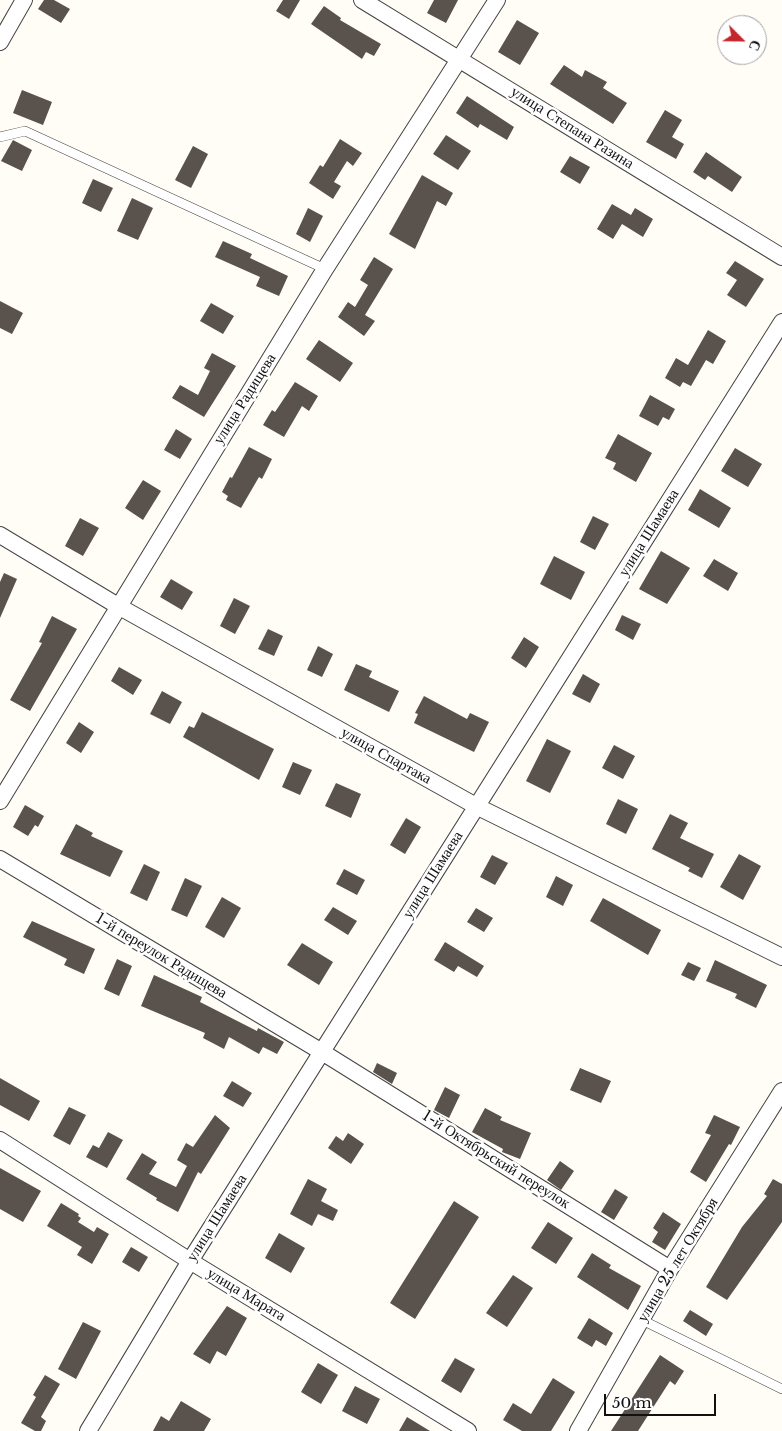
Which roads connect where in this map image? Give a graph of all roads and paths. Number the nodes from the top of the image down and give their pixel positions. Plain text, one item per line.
1 (24, 0) edge
2 (362, 0) edge
3 (497, 0) edge
4 (0, 42) edge
5 (459, 59) junction
6 (0, 137) edge
7 (782, 257) edge
8 (325, 269) junction
9 (782, 322) edge
10 (0, 535) edge
11 (118, 606) junction
12 (0, 801) edge
13 (476, 806) junction
14 (0, 859) edge
15 (782, 957) edge
16 (322, 1052) junction
17 (782, 1091) edge
18 (0, 1140) edge
19 (190, 1261) junction
20 (670, 1269) junction
21 (642, 1320) junction
22 (782, 1389) edge
23 (88, 1431) edge
24 (468, 1431) edge
25 (578, 1431) edge

1 - 4 street
2 - 5 street, улица Степана Разина
3 - 5 street, улица Радищева
5 - 7 street, улица Степана Разина
5 - 8 street, улица Радищева
6 - 8 lane
8 - 11 street, улица Радищева
9 - 13 street, улица Шамаева
10 - 11 street, улица Спартака
11 - 12 street, улица Радищева
11 - 13 street, улица Спартака
13 - 15 street, улица Спартака
13 - 16 street, улица Шамаева
14 - 16 street, 1-й переулок Радищева
16 - 19 street, улица Шамаева
16 - 20 street, 1-й Октябрьский переулок
17 - 20 street, улица 25 лет Октября
18 - 19 street, улица Марата
19 - 23 street, улица Шамаева
19 - 24 street, улица Марата
20 - 21 street, улица 25 лет Октября
21 - 22 lane
21 - 25 street, улица 25 лет Октября

